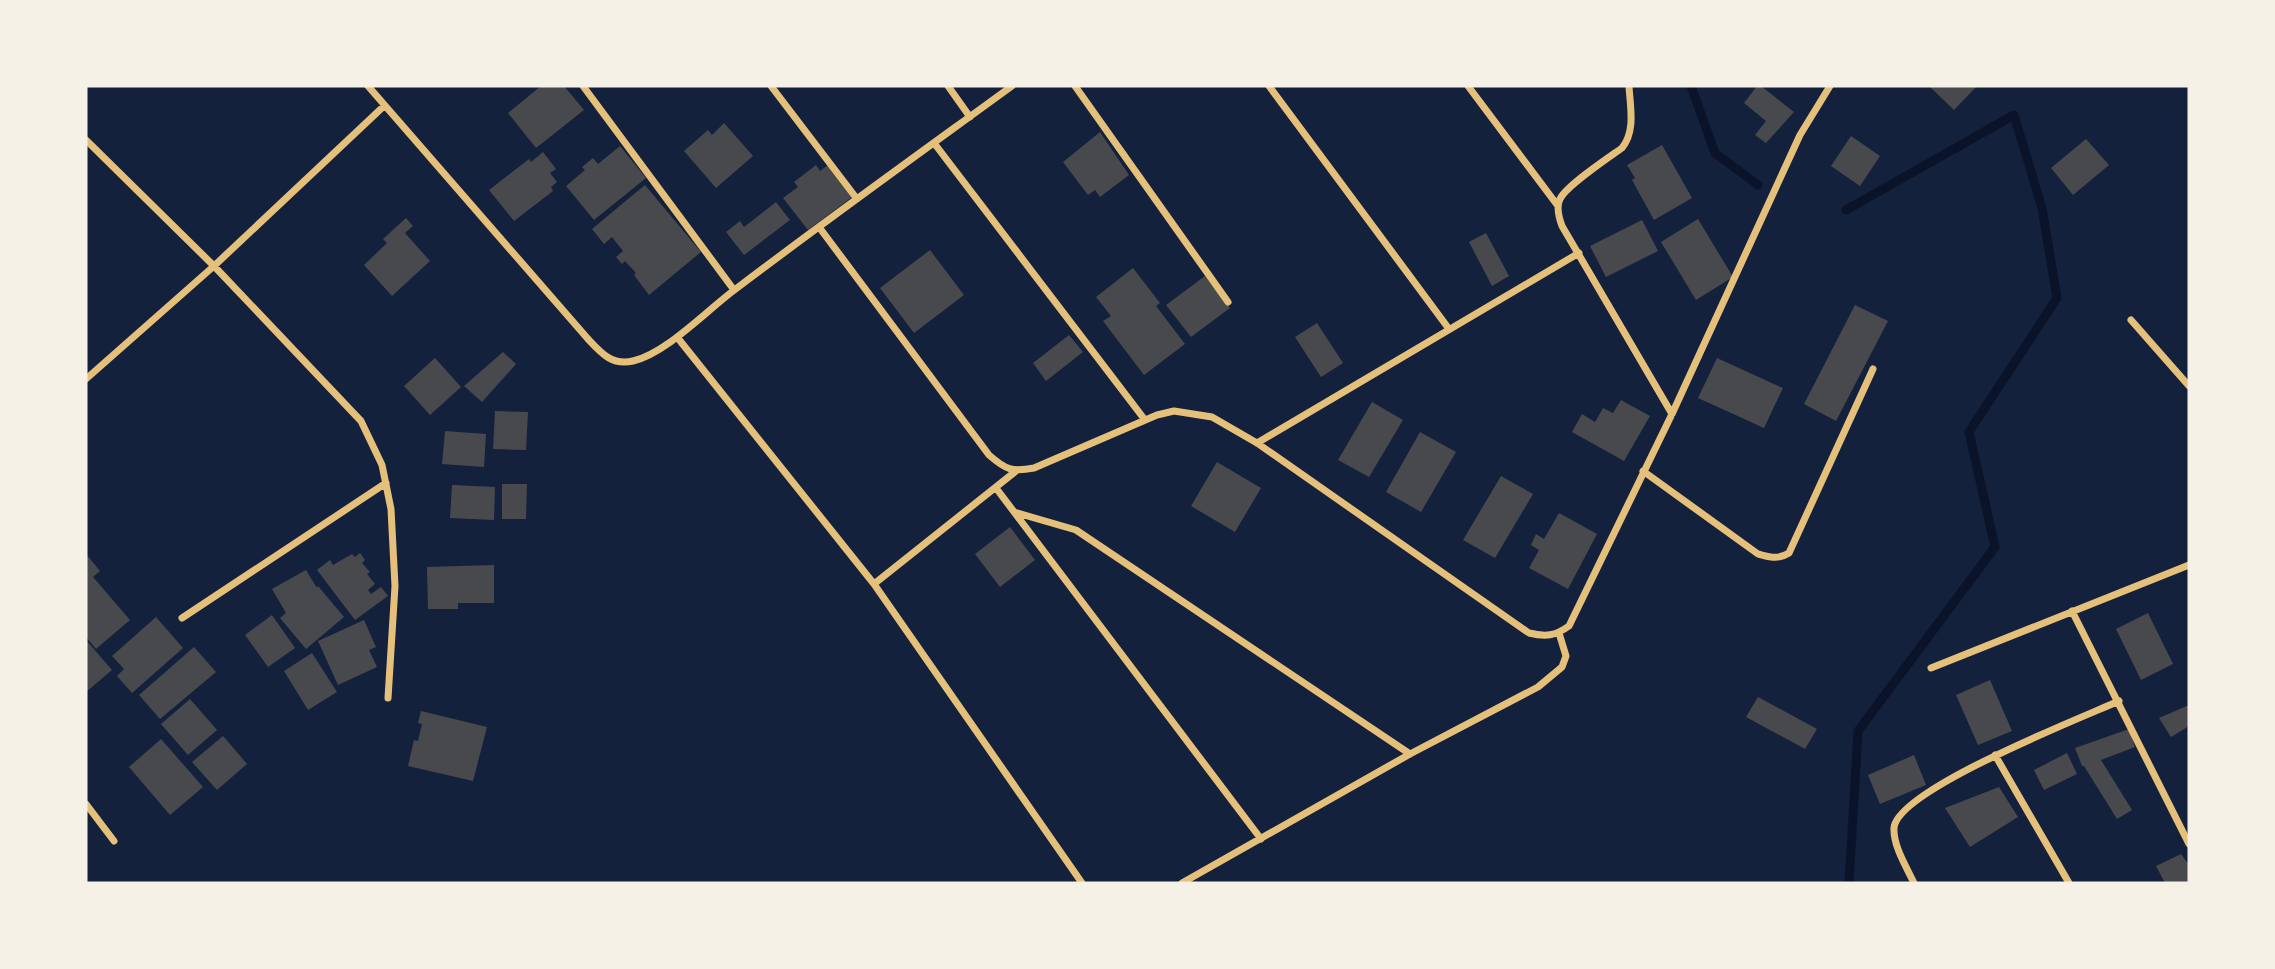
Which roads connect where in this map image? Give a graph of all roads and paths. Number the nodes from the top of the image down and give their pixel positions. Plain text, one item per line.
1 (368, 86) edge
2 (583, 86) edge
3 (771, 86) edge
4 (948, 86) edge
5 (1012, 86) edge
6 (1075, 86) edge
7 (1269, 86) edge
8 (1468, 86) edge
9 (1629, 86) edge
10 (1830, 86) edge
11 (384, 106) junction
12 (970, 117) junction
13 (86, 140) edge
14 (934, 143) junction
15 (857, 199) junction
16 (1558, 206) junction
17 (819, 227) junction
18 (1578, 253) junction
19 (214, 266) junction
20 (734, 290) junction
21 (1228, 302) dead end
22 (2131, 320) dead end
23 (1449, 329) junction
24 (677, 337) junction
25 (1873, 369) dead end
26 (86, 379) edge
27 (2189, 386) edge
28 (1672, 414) junction
29 (1145, 420) junction
30 (1257, 443) junction
31 (1016, 471) junction
32 (1643, 471) junction
33 (386, 483) junction
34 (996, 488) junction
35 (1014, 512) junction
36 (2189, 565) edge
37 (874, 584) junction
38 (2072, 611) junction
39 (182, 618) dead end
40 (1559, 633) junction
41 (1931, 668) dead end
42 (388, 698) dead end
43 (2119, 701) junction
44 (1410, 754) junction
45 (1995, 755) junction
46 (86, 804) edge
47 (1261, 839) junction
48 (114, 841) dead end
49 (2189, 844) edge
50 (1082, 883) edge
51 (1182, 883) edge
52 (1914, 883) edge
53 (2069, 883) edge

1 - 11 street
2 - 20 street
3 - 15 street
4 - 12 street
5 - 12 street
6 - 21 street
7 - 23 street
8 - 16 street
9 - 16 street
10 - 28 street
11 - 19 street
11 - 24 street
12 - 14 street
13 - 19 street
14 - 15 street
14 - 29 street
15 - 17 street
16 - 18 street
17 - 20 street
17 - 31 street
18 - 23 street
18 - 28 street
19 - 26 street
19 - 33 street
20 - 24 street
22 - 27 street
23 - 30 street
24 - 37 street
25 - 32 street
28 - 32 street
29 - 30 street
29 - 31 street
30 - 40 street
31 - 34 street
32 - 40 street
33 - 39 street
33 - 42 street
34 - 35 street
34 - 37 street
35 - 44 street
35 - 47 street
36 - 38 street
37 - 50 street
38 - 41 street
38 - 43 street
40 - 44 street
43 - 45 street
43 - 49 street
44 - 47 street
45 - 52 street
45 - 53 street
46 - 48 street
47 - 51 street

